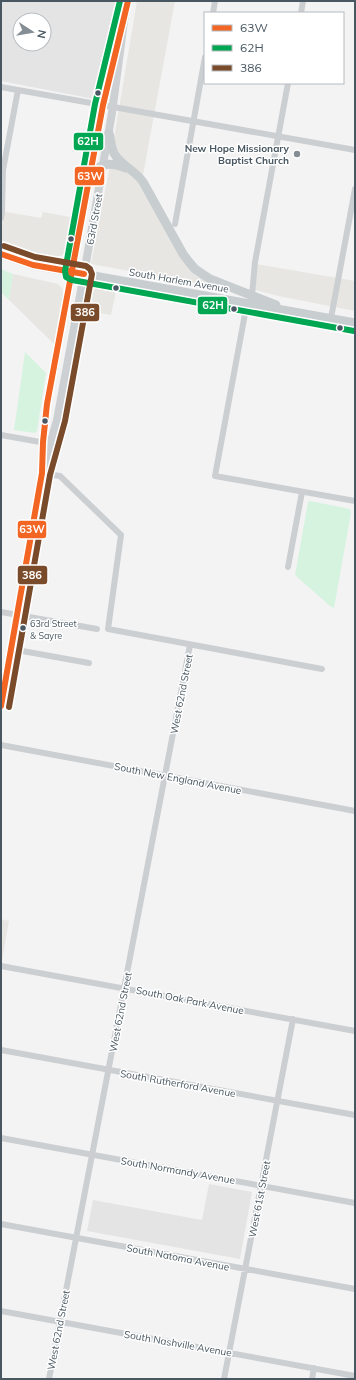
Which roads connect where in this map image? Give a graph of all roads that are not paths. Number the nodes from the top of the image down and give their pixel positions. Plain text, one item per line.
1 (128, 1) edge
2 (215, 1) edge
3 (303, 1) edge
4 (213, 12) edge
5 (301, 12) edge
6 (124, 21) junction
7 (204, 61) edge
8 (288, 84) edge
9 (1, 87) edge
10 (18, 90) junction
11 (103, 105) junction
12 (113, 106) junction
13 (193, 121) junction
14 (109, 133) junction
15 (278, 136) junction
16 (355, 150) edge
17 (104, 165) junction
18 (133, 170) junction
19 (2, 173) edge
20 (90, 177) junction
21 (355, 189) edge
22 (1, 218) edge
23 (175, 224) dead end
24 (1, 254) edge
25 (73, 272) junction
26 (84, 274) junction
27 (252, 295) junction
28 (247, 303) junction
29 (294, 312) junction
30 (331, 318) junction
31 (355, 323) edge
32 (1, 435) edge
33 (43, 442) junction
34 (52, 444) junction
35 (42, 473) junction
36 (302, 492) junction
37 (355, 501) edge
38 (288, 567) dead end
39 (1, 612) edge
40 (17, 615) junction
41 (97, 630) dead end
42 (190, 645) junction
43 (11, 648) junction
44 (89, 663) dead end
45 (322, 669) dead end
46 (1, 706) edge
47 (1, 745) edge
48 (165, 775) junction
49 (355, 811) edge
50 (1, 966) edge
51 (124, 988) junction
52 (293, 1019) junction
53 (355, 1031) edge
54 (1, 1050) edge
55 (108, 1070) junction
56 (278, 1100) junction
57 (355, 1115) edge
58 (1, 1138) edge
59 (92, 1154) junction
60 (262, 1186) junction
61 (355, 1202) edge
62 (1, 1224) edge
63 (76, 1238) junction
64 (246, 1269) junction
65 (355, 1289) edge
66 (1, 1311) edge
67 (60, 1322) junction
68 (230, 1353) junction
69 (314, 1368) junction
70 (355, 1376) edge
71 (49, 1379) edge
72 (224, 1379) edge
73 (312, 1379) edge

1 - 6 main road, 63rd Street
2 - 4 street
3 - 5 street
6 - 11 main road, 63rd Street
6 - 12 main road, 63rd Street
7 - 13 street
8 - 15 street
9 - 10 street
10 - 11 street
10 - 19 street
11 - 12 street
11 - 20 main road, 63rd Street
12 - 13 street
12 - 14 main road, 63rd Street
13 - 15 street
13 - 23 street
14 - 17 main road, 63rd Street
14 - 18 main road
15 - 16 street
15 - 27 street
17 - 18 main road
17 - 20 main road
17 - 26 main road, 63rd Street
18 - 27 main road
19 - 22 street
20 - 25 main road, 63rd Street
21 - 30 street
24 - 25 main road, South Harlem Avenue
25 - 26 main road, South Harlem Avenue
25 - 33 main road, 63rd Street
26 - 28 main road, South Harlem Avenue
26 - 34 main road, 63rd Street
27 - 29 main road
28 - 29 main road, South Harlem Avenue
28 - 36 street
29 - 30 main road, South Harlem Avenue
30 - 31 main road, South Harlem Avenue
32 - 33 street
33 - 34 street
33 - 35 main road, 63rd Street
34 - 35 main road, 63rd Street
35 - 40 main road
35 - 42 street
36 - 37 street
36 - 38 street
39 - 40 street
40 - 41 street
40 - 43 main road
42 - 45 street
42 - 48 street, West 62nd Street
43 - 44 street
43 - 46 main road
47 - 48 street, South New England Avenue
48 - 49 street, South New England Avenue
48 - 51 street, West 62nd Street
50 - 51 street, South Oak Park Avenue
51 - 52 street, South Oak Park Avenue
51 - 55 street, West 62nd Street
52 - 53 street, South Oak Park Avenue
52 - 56 street, West 61st Street
54 - 55 street, South Rutherford Avenue
55 - 56 street, South Rutherford Avenue
55 - 59 street, West 62nd Street
56 - 57 street, South Rutherford Avenue
56 - 60 street, West 61st Street
58 - 59 street, South Normandy Avenue
59 - 60 street, South Normandy Avenue
59 - 63 street, West 62nd Street
60 - 61 street, South Normandy Avenue
60 - 64 street, West 61st Street
62 - 63 street, South Natoma Avenue
63 - 64 street, South Natoma Avenue
63 - 67 street, West 62nd Street
64 - 65 street, South Natoma Avenue
64 - 68 street, West 61st Street
66 - 67 street, South Nashville Avenue
67 - 68 street, South Nashville Avenue
67 - 71 street, West 62nd Street
68 - 69 street, South Nashville Avenue
68 - 72 street, West 61st Street
69 - 70 street, South Nashville Avenue
69 - 73 street

